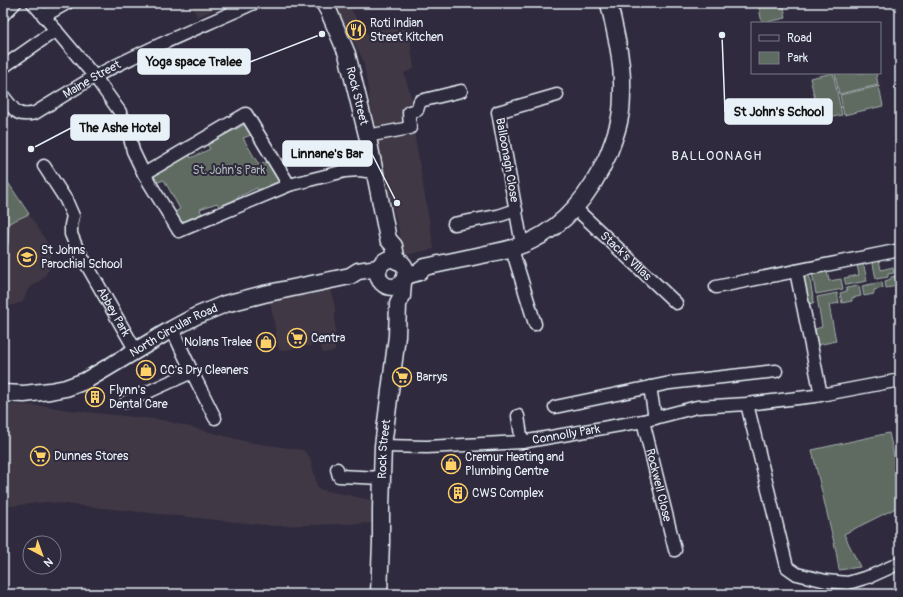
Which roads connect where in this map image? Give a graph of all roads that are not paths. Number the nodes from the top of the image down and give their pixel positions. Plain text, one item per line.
1 (33, 3) edge
2 (66, 3) edge
3 (254, 3) edge
4 (324, 3) edge
5 (609, 3) edge
6 (44, 16) junction
7 (56, 30) junction
8 (5, 62) edge
9 (95, 76) junction
10 (461, 92) dead end
11 (557, 95) dead end
12 (3, 96) edge
13 (367, 136) junction
14 (44, 166) dead end
15 (374, 172) junction
16 (144, 174) junction
17 (290, 185) junction
18 (575, 208) junction
19 (516, 210) junction
20 (454, 224) dead end
21 (517, 247) junction
22 (900, 250) edge
23 (796, 271) junction
24 (392, 272) junction
25 (716, 286) dead end
26 (676, 303) dead end
27 (535, 324) dead end
28 (172, 329) junction
29 (136, 351) junction
30 (776, 371) dead end
31 (192, 372) junction
32 (900, 380) edge
33 (650, 387) junction
34 (3, 393) edge
35 (821, 395) junction
36 (126, 402) dead end
37 (747, 404) junction
38 (555, 407) dead end
39 (518, 416) dead end
40 (215, 418) dead end
41 (655, 418) junction
42 (643, 421) junction
43 (522, 442) junction
44 (383, 446) junction
45 (337, 469) dead end
46 (382, 478) junction
47 (675, 550) dead end
48 (900, 563) edge
49 (379, 594) edge

1 - 6 street
2 - 6 street
3 - 9 street, Maine Street
4 - 13 main road, Rock Street
5 - 18 main road, North Circular Road
6 - 7 street
7 - 8 street
7 - 9 street
9 - 12 street, Maine Street
9 - 16 street
10 - 13 street
11 - 19 street, Balloonagh Close
13 - 15 main road, Rock Street
14 - 29 street, Abbey Park
15 - 17 street
15 - 24 main road, Rock Street
16 - 17 street
16 - 17 street
18 - 21 main road, North Circular Road
18 - 26 street, Stack's Villas
19 - 20 street
19 - 21 street, Balloonagh Close
21 - 24 main road, North Circular Road
21 - 27 street
22 - 23 street
23 - 25 street
23 - 35 street
24 - 28 main road, North Circular Road
24 - 44 main road, Rock Street
28 - 29 main road, North Circular Road
28 - 31 street
29 - 34 main road, North Circular Road
30 - 33 street
31 - 36 street
31 - 40 street
32 - 35 street, Connolly Park
33 - 38 street
33 - 41 street
35 - 37 street, Connolly Park
37 - 41 street, Connolly Park
37 - 48 street
39 - 43 street
41 - 42 street, Connolly Park
42 - 43 street, Connolly Park
42 - 47 street, Rockwell Close
43 - 44 street, Connolly Park
44 - 46 main road, Rock Street
45 - 46 street
46 - 49 main road, Rock Street

